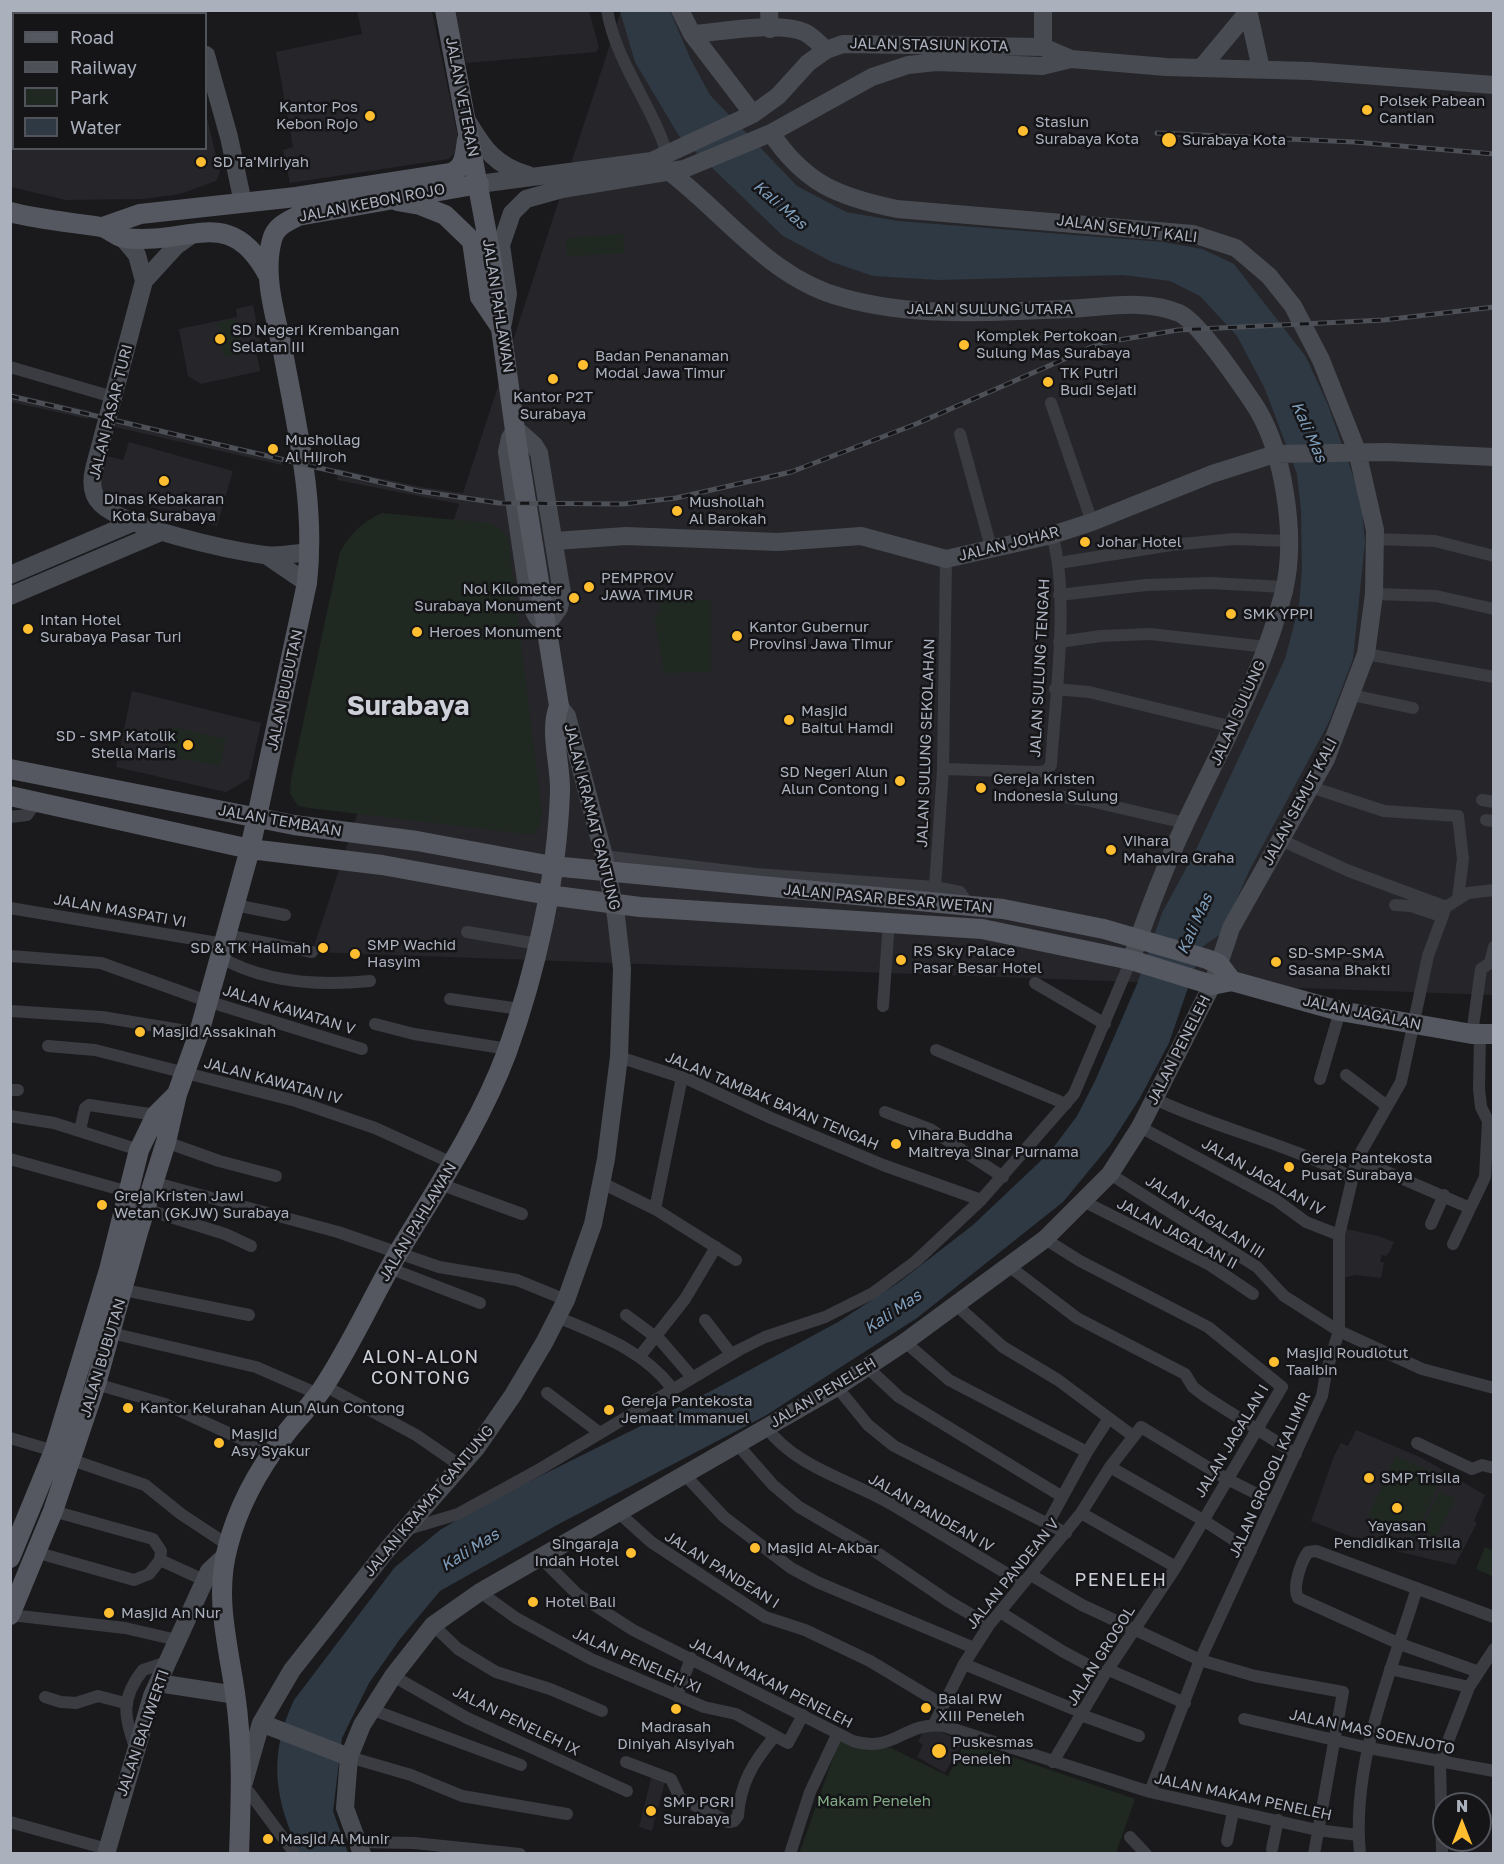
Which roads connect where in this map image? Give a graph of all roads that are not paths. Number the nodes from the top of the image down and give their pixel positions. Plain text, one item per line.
1 (445, 10) edge
2 (607, 10) edge
3 (680, 10) edge
4 (1043, 10) edge
5 (1247, 12) edge
6 (769, 20) edge
7 (692, 34) junction
8 (1043, 47) junction
9 (826, 50) junction
10 (207, 59) edge
11 (1071, 59) junction
12 (1042, 66) junction
13 (1202, 67) junction
14 (1261, 69) junction
15 (1494, 85) edge
16 (748, 117) junction
17 (467, 126) junction
18 (764, 136) junction
19 (671, 153) junction
20 (677, 171) junction
21 (534, 177) junction
22 (479, 184) junction
23 (383, 199) junction
24 (243, 203) junction
25 (10, 212) edge
26 (103, 227) junction
27 (193, 234) junction
28 (123, 238) junction
29 (269, 277) junction
30 (144, 281) junction
31 (502, 330) junction
32 (10, 367) edge
33 (113, 397) junction
34 (1051, 403) dead end
35 (516, 429) junction
36 (960, 434) dead end
37 (1350, 451) junction
38 (1282, 454) junction
39 (1494, 457) edge
40 (134, 522) junction
41 (1092, 522) junction
42 (161, 532) junction
43 (1052, 535) junction
44 (1375, 539) junction
45 (555, 541) junction
46 (1289, 541) junction
47 (993, 551) junction
48 (310, 552) junction
49 (266, 555) junction
50 (1494, 555) edge
51 (946, 560) junction
52 (1059, 562) junction
53 (10, 575) edge
54 (307, 583) junction
55 (1284, 587) junction
56 (1374, 594) junction
57 (1059, 595) junction
58 (10, 596) edge
59 (1494, 609) edge
60 (546, 626) junction
61 (1059, 642) junction
62 (1267, 647) junction
63 (1366, 654) junction
64 (1494, 677) edge
65 (1055, 689) junction
66 (1352, 695) junction
67 (559, 706) junction
68 (1413, 708) dead end
69 (1233, 727) junction
70 (10, 769) edge
71 (943, 769) junction
72 (1311, 787) junction
73 (10, 796) edge
74 (1058, 796) dead end
75 (37, 801) junction
76 (10, 817) edge
77 (257, 818) junction
78 (1185, 823) junction
79 (1281, 840) junction
80 (249, 849) junction
81 (606, 864) junction
82 (552, 866) junction
83 (799, 884) junction
84 (935, 887) junction
85 (1494, 890) edge
86 (548, 895) junction
87 (1458, 898) junction
88 (614, 904) junction
89 (968, 904) junction
90 (235, 905) junction
91 (1395, 905) dead end
92 (10, 908) edge
93 (1444, 912) junction
94 (285, 915) dead end
95 (889, 921) junction
96 (1077, 923) junction
97 (467, 932) dead end
98 (1144, 940) junction
99 (538, 944) junction
100 (223, 946) junction
101 (1494, 947) edge
102 (1072, 948) junction
103 (312, 952) dead end
104 (10, 956) edge
105 (1137, 962) junction
106 (1213, 962) junction
107 (370, 981) dead end
108 (1232, 981) junction
109 (1035, 983) dead end
110 (1204, 983) junction
111 (450, 999) dead end
112 (207, 1001) junction
113 (883, 1006) dead end
114 (520, 1008) junction
115 (10, 1011) edge
116 (1340, 1011) junction
117 (375, 1024) dead end
118 (1105, 1024) junction
119 (1412, 1024) junction
120 (199, 1033) junction
121 (1482, 1034) edge
122 (48, 1046) dead end
123 (363, 1049) dead end
124 (508, 1049) junction
125 (936, 1050) dead end
126 (619, 1057) junction
127 (184, 1073) junction
128 (1346, 1075) dead end
129 (682, 1077) junction
130 (1320, 1079) dead end
131 (177, 1094) junction
132 (1155, 1099) junction
133 (1066, 1104) junction
134 (1387, 1106) junction
135 (885, 1112) dead end
136 (1488, 1113) edge
137 (156, 1115) junction
138 (10, 1116) edge
139 (1140, 1127) junction
140 (80, 1130) junction
141 (166, 1142) junction
142 (140, 1150) junction
143 (10, 1159) edge
144 (1357, 1159) junction
145 (452, 1163) junction
146 (1110, 1174) junction
147 (276, 1176) dead end
148 (1489, 1176) edge
149 (1003, 1177) junction
150 (1351, 1177) junction
151 (152, 1182) junction
152 (602, 1183) junction
153 (440, 1184) junction
154 (129, 1192) junction
155 (1444, 1195) junction
156 (981, 1200) junction
157 (1085, 1202) junction
158 (1470, 1208) junction
159 (145, 1209) junction
160 (655, 1209) junction
161 (522, 1215) dead end
162 (1431, 1224) dead end
163 (1339, 1235) junction
164 (1045, 1239) junction
165 (1453, 1244) dead end
166 (250, 1246) dead end
167 (716, 1247) junction
168 (394, 1260) junction
169 (736, 1260) dead end
170 (1016, 1273) junction
171 (124, 1290) junction
172 (1253, 1294) dead end
173 (566, 1300) junction
174 (480, 1303) dead end
175 (956, 1305) junction
176 (249, 1315) dead end
177 (626, 1315) dead end
178 (557, 1317) junction
179 (705, 1320) dead end
180 (1339, 1331) junction
181 (111, 1333) junction
182 (657, 1337) junction
183 (905, 1342) junction
184 (731, 1354) junction
185 (640, 1356) junction
186 (868, 1368) junction
187 (692, 1377) junction
188 (96, 1384) junction
189 (837, 1387) junction
190 (672, 1388) junction
191 (1494, 1389) edge
192 (321, 1390) junction
193 (547, 1393) dead end
194 (1109, 1418) junction
195 (766, 1426) junction
196 (1254, 1429) junction
197 (600, 1433) junction
198 (79, 1436) junction
199 (1133, 1436) junction
200 (10, 1438) edge
201 (1417, 1443) dead end
202 (736, 1444) junction
203 (54, 1451) junction
204 (1087, 1452) junction
205 (272, 1453) junction
206 (1296, 1454) junction
207 (72, 1460) junction
208 (461, 1466) junction
209 (1110, 1467) junction
210 (1494, 1468) edge
211 (685, 1475) junction
212 (1227, 1479) junction
213 (1061, 1496) junction
214 (1272, 1502) junction
215 (53, 1511) junction
216 (1083, 1511) junction
217 (619, 1513) junction
218 (1203, 1520) junction
219 (1048, 1523) junction
220 (404, 1531) junction
221 (1066, 1533) junction
222 (227, 1551) junction
223 (1251, 1551) junction
224 (35, 1552) junction
225 (12, 1553) edge
226 (541, 1558) junction
227 (160, 1560) junction
228 (1176, 1567) junction
229 (1027, 1579) junction
230 (204, 1580) junction
231 (22, 1584) junction
232 (1417, 1588) junction
233 (480, 1592) junction
234 (1000, 1612) junction
235 (11, 1615) edge
236 (1494, 1617) edge
237 (433, 1625) junction
238 (989, 1625) junction
239 (1133, 1630) junction
240 (177, 1640) junction
241 (1400, 1644) junction
242 (974, 1648) junction
243 (1494, 1649) edge
244 (691, 1658) junction
245 (1200, 1660) junction
246 (167, 1662) junction
247 (964, 1664) junction
248 (1390, 1669) junction
249 (1107, 1672) junction
250 (1479, 1672) junction
251 (393, 1676) junction
252 (158, 1683) junction
253 (1469, 1688) junction
254 (236, 1695) junction
255 (677, 1696) junction
256 (45, 1697) dead end
257 (125, 1703) junction
258 (1185, 1703) junction
259 (943, 1705) junction
260 (373, 1710) junction
261 (602, 1711) dead end
262 (1082, 1714) junction
263 (803, 1715) junction
264 (1244, 1719) dead end
265 (934, 1724) junction
266 (269, 1727) junction
267 (837, 1735) junction
268 (775, 1736) junction
269 (1139, 1736) dead end
270 (1334, 1739) junction
271 (1369, 1748) junction
272 (136, 1750) junction
273 (345, 1756) junction
274 (626, 1762) dead end
275 (1053, 1762) junction
276 (1440, 1762) junction
277 (521, 1765) dead end
278 (1494, 1771) edge
279 (242, 1789) junction
280 (627, 1791) dead end
281 (1150, 1792) junction
282 (1233, 1812) junction
283 (567, 1814) dead end
284 (1278, 1820) junction
285 (10, 1822) edge
286 (1317, 1830) junction
287 (1358, 1835) junction
288 (1130, 1837) dead end
289 (1227, 1841) dead end
290 (359, 1848) edge
291 (1272, 1849) dead end
292 (106, 1851) edge
293 (238, 1854) edge
294 (295, 1854) edge
295 (520, 1854) edge
296 (790, 1854) edge
297 (1146, 1854) edge
298 (1314, 1854) edge
299 (1360, 1854) edge
300 (1442, 1854) edge

1 - 17 main road, JALAN VETERAN
2 - 19 street
3 - 7 street
4 - 8 street
5 - 13 street
5 - 14 street
6 - 7 street
6 - 9 street
7 - 16 street
8 - 9 street, JALAN STASIUN KOTA
8 - 11 street, JALAN STASIUN KOTA
8 - 12 street
9 - 16 street, JALAN STASIUN KOTA
10 - 24 street
11 - 12 street, JALAN STASIUN KOTA
11 - 13 street, JALAN STASIUN KOTA
12 - 18 street, JALAN STASIUN KOTA
13 - 14 street, JALAN STASIUN KOTA
14 - 15 street, JALAN STASIUN KOTA
16 - 19 street, JALAN STASIUN KOTA
17 - 21 street
17 - 22 main road, JALAN VETERAN
17 - 24 main road, JALAN KEBON ROJO
18 - 20 street, JALAN STASIUN KOTA
18 - 37 street, JALAN SEMUT KALI
19 - 21 street, JALAN KEBON ROJO
20 - 31 street
20 - 38 street, JALAN SULUNG UTARA
21 - 22 street, JALAN KEBON ROJO
22 - 23 main road, JALAN KEBON ROJO
22 - 31 main road, JALAN PAHLAWAN
23 - 29 main road, JALAN KEBON ROJO
23 - 31 main road
24 - 26 main road, JALAN KEBON ROJO
25 - 26 main road
26 - 28 main road
27 - 28 main road
27 - 29 main road
27 - 30 street, JALAN PASAR TURI
28 - 30 street
29 - 48 main road, JALAN BUBUTAN
30 - 33 street, JALAN PASAR TURI
31 - 35 main road, JALAN PAHLAWAN
32 - 33 street
33 - 40 street, JALAN PASAR TURI
34 - 41 street
35 - 45 street
35 - 60 main road, JALAN PAHLAWAN
36 - 47 street
37 - 38 street, JALAN JOHAR
37 - 39 street, JALAN JOHAR
37 - 44 street, JALAN SEMUT KALI
38 - 41 street, JALAN JOHAR
38 - 46 street, JALAN SULUNG
40 - 42 street, JALAN PASAR TURI
40 - 53 street
41 - 43 street, JALAN JOHAR
42 - 49 street, JALAN PASAR TURI
42 - 58 street
43 - 47 street, JALAN JOHAR
43 - 52 street, JALAN SULUNG TENGAH
44 - 50 street
44 - 56 street, JALAN SEMUT KALI
45 - 51 street, JALAN JOHAR
45 - 60 street
46 - 52 street
46 - 55 street, JALAN SULUNG
47 - 51 street, JALAN JOHAR
48 - 49 street, JALAN PASAR TURI
48 - 54 main road, JALAN BUBUTAN
49 - 54 street, JALAN PASAR TURI
51 - 71 street, JALAN SULUNG SEKOLAHAN
52 - 57 street, JALAN SULUNG TENGAH
54 - 77 main road, JALAN BUBUTAN
55 - 57 street
55 - 62 street, JALAN SULUNG
56 - 59 street
56 - 63 street, JALAN SEMUT KALI
57 - 61 street, JALAN SULUNG TENGAH
60 - 67 main road, JALAN PAHLAWAN
61 - 62 street
61 - 65 street, JALAN SULUNG TENGAH
62 - 69 street, JALAN SULUNG
63 - 64 street
63 - 66 street, JALAN SEMUT KALI
65 - 69 street
65 - 71 street, JALAN SULUNG TENGAH
66 - 68 street
66 - 72 street, JALAN SEMUT KALI
67 - 81 street, JALAN KRAMAT GANTUNG
67 - 82 main road, JALAN PAHLAWAN
69 - 78 street, JALAN SULUNG
70 - 77 main road, JALAN TEMBAAN
71 - 84 street, JALAN SULUNG SEKOLAHAN
72 - 79 street, JALAN SEMUT KALI
72 - 87 street
73 - 75 main road, JALAN TEMBAAN
74 - 78 street
75 - 76 street
75 - 80 main road, JALAN TEMBAAN
77 - 80 main road, JALAN BUBUTAN
77 - 82 main road, JALAN TEMBAAN
78 - 98 street, JALAN SULUNG
79 - 93 street
79 - 106 street, JALAN SEMUT KALI
80 - 86 main road, JALAN TEMBAAN
80 - 90 main road, JALAN BUBUTAN
81 - 82 main road, JALAN PASAR BESAR WETAN
81 - 83 main road, JALAN PASAR BESAR WETAN
81 - 88 street, JALAN KRAMAT GANTUNG
82 - 86 main road, JALAN PAHLAWAN
83 - 84 street
83 - 89 main road, JALAN PASAR BESAR WETAN
84 - 89 street
85 - 87 street
86 - 88 main road, JALAN PASAR BESAR WETAN
86 - 99 main road, JALAN PAHLAWAN
87 - 93 street
88 - 95 main road, JALAN PASAR BESAR WETAN
88 - 126 street, JALAN KRAMAT GANTUNG
89 - 96 main road, JALAN PASAR BESAR WETAN
90 - 94 street
90 - 100 main road, JALAN BUBUTAN
91 - 93 street
92 - 100 street, JALAN MASPATI VI
93 - 119 street, JALAN GROGOL KALIMIR
95 - 102 main road, JALAN PASAR BESAR WETAN
95 - 113 street
96 - 98 main road, JALAN PASAR BESAR WETAN
96 - 102 main road
97 - 99 street
98 - 105 street, JALAN SULUNG
98 - 106 main road, JALAN PASAR BESAR WETAN
99 - 114 main road, JALAN PAHLAWAN
100 - 103 street
100 - 107 street
100 - 112 main road, JALAN BUBUTAN
101 - 121 street
102 - 105 main road, JALAN PASAR BESAR WETAN
104 - 112 street, JALAN KAWATAN V
105 - 110 main road, JALAN PASAR BESAR WETAN
105 - 118 street
106 - 108 main road
106 - 110 street, JALAN SEMUT KALI
108 - 110 main road, JALAN JAGALAN
108 - 116 main road, JALAN JAGALAN
109 - 118 street
110 - 132 street, JALAN PENELEH
111 - 114 street
112 - 120 main road, JALAN BUBUTAN
112 - 123 street, JALAN KAWATAN V
114 - 124 main road, JALAN PAHLAWAN
115 - 120 street
116 - 119 main road, JALAN JAGALAN
116 - 130 street
117 - 124 street
118 - 133 street
119 - 121 main road, JALAN JAGALAN
119 - 134 street, JALAN GROGOL KALIMIR
120 - 127 main road, JALAN BUBUTAN
121 - 136 street
122 - 127 street, JALAN KAWATAN IV
124 - 145 main road, JALAN PAHLAWAN
125 - 133 street
126 - 129 street, JALAN TAMBAK BAYAN TENGAH
126 - 152 street, JALAN KRAMAT GANTUNG
127 - 131 main road, JALAN BUBUTAN
127 - 145 street, JALAN KAWATAN IV
128 - 134 street
129 - 156 street, JALAN TAMBAK BAYAN TENGAH
129 - 160 street
131 - 137 main road, JALAN BUBUTAN
131 - 141 main road, JALAN BUBUTAN
132 - 139 street, JALAN PENELEH
132 - 150 street
133 - 149 street
134 - 144 street, JALAN GROGOL KALIMIR
135 - 149 street
136 - 148 street
137 - 140 street
137 - 142 main road, JALAN BUBUTAN
138 - 140 street
139 - 146 street, JALAN PENELEH
139 - 163 street, JALAN JAGALAN IV
140 - 142 street
141 - 147 street
141 - 151 main road, JALAN BUBUTAN
142 - 154 main road, JALAN BUBUTAN
143 - 154 street
144 - 150 street, JALAN GROGOL KALIMIR
144 - 155 street
145 - 153 main road, JALAN PAHLAWAN
146 - 157 street, JALAN PENELEH
146 - 180 street, JALAN JAGALAN III
148 - 158 street
149 - 156 street
150 - 163 street, JALAN GROGOL KALIMIR
151 - 159 main road, JALAN BUBUTAN
151 - 168 street
152 - 160 street
152 - 173 street, JALAN KRAMAT GANTUNG
153 - 161 street
153 - 168 main road, JALAN PAHLAWAN
154 - 203 main road, JALAN BUBUTAN
155 - 158 street
155 - 162 street
156 - 184 street
157 - 164 street, JALAN PENELEH
157 - 172 street, JALAN JAGALAN II
158 - 165 street
159 - 166 street
159 - 171 main road, JALAN BUBUTAN
160 - 167 street
163 - 180 street, JALAN GROGOL KALIMIR
164 - 170 street, JALAN PENELEH
164 - 196 street, JALAN JAGALAN I
167 - 169 street
167 - 182 street
168 - 173 street
168 - 174 street
168 - 192 main road, JALAN PAHLAWAN
170 - 175 street, JALAN PENELEH
170 - 196 street
171 - 176 street
171 - 181 main road, JALAN BUBUTAN
173 - 178 street, JALAN KRAMAT GANTUNG
175 - 183 street, JALAN PENELEH
175 - 194 street
177 - 182 street
178 - 185 street
178 - 208 street, JALAN KRAMAT GANTUNG
179 - 184 street
180 - 191 street, JALAN JAGALAN III
180 - 206 street, JALAN GROGOL KALIMIR
181 - 188 main road, JALAN BUBUTAN
181 - 192 street
182 - 185 street
182 - 187 street
183 - 186 street, JALAN PENELEH
183 - 204 street
184 - 187 street
185 - 190 street
186 - 189 street, JALAN PENELEH
186 - 213 street
187 - 190 street
188 - 198 main road, JALAN BUBUTAN
188 - 205 street
189 - 195 street, JALAN PENELEH
189 - 219 street
190 - 197 street
192 - 205 main road, JALAN PAHLAWAN
192 - 208 street
193 - 197 street
194 - 199 street
194 - 204 street
195 - 202 street, JALAN PENELEH
195 - 229 street, JALAN PANDEAN IV
196 - 206 street
196 - 212 street, JALAN JAGALAN I
197 - 220 street
198 - 203 main road
198 - 207 main road, JALAN BUBUTAN
199 - 209 street, JALAN PANDEAN V
199 - 212 street
200 - 203 street
201 - 210 street
202 - 211 street, JALAN PENELEH
202 - 238 street
203 - 225 main road, JALAN BUBUTAN
204 - 213 street
205 - 222 main road, JALAN PAHLAWAN
206 - 214 street, JALAN GROGOL KALIMIR
207 - 215 main road, JALAN BUBUTAN
207 - 222 street
208 - 220 street, JALAN KRAMAT GANTUNG
209 - 216 street, JALAN PANDEAN V
209 - 218 street
211 - 217 street, JALAN PENELEH
211 - 242 street
212 - 214 street
212 - 218 street, JALAN JAGALAN I
213 - 219 street
214 - 223 street, JALAN GROGOL KALIMIR
215 - 224 main road, JALAN BUBUTAN
215 - 227 street
216 - 221 street, JALAN PANDEAN V
216 - 228 street
217 - 226 street, JALAN PENELEH
217 - 259 street, JALAN PANDEAN I
218 - 223 street
218 - 228 street, JALAN JAGALAN I
219 - 221 street
220 - 266 street, JALAN KRAMAT GANTUNG
221 - 229 street, JALAN PANDEAN V
222 - 230 street, JALAN BALIWERTI
222 - 254 main road, JALAN PAHLAWAN
223 - 245 street, JALAN GROGOL KALIMIR
224 - 227 street
224 - 231 main road, JALAN BUBUTAN
225 - 231 main road
226 - 233 street, JALAN PENELEH
226 - 244 street, JALAN MAKAM PENELEH
227 - 230 street
228 - 239 street, JALAN GROGOL
229 - 234 street, JALAN PANDEAN V
229 - 239 street, JALAN PANDEAN IV
230 - 240 street, JALAN BALIWERTI
231 - 235 main road, JALAN BUBUTAN
232 - 236 street
232 - 241 street
232 - 241 street
233 - 237 street, JALAN PENELEH
233 - 255 street, JALAN PENELEH XI
234 - 238 street, JALAN PANDEAN V
234 - 249 street
235 - 240 street
237 - 251 street, JALAN PENELEH
237 - 261 street
238 - 242 street, JALAN PANDEAN V
239 - 245 street, JALAN PANDEAN IV
239 - 249 street, JALAN GROGOL
240 - 246 street, JALAN BALIWERTI
241 - 248 street
241 - 250 street
242 - 247 street, JALAN PANDEAN V
243 - 250 street
244 - 255 street
244 - 263 street, JALAN MAKAM PENELEH
245 - 258 street, JALAN GROGOL KALIMIR
245 - 270 street, JALAN PANDEAN IV
246 - 252 street, JALAN BALIWERTI
246 - 257 street
247 - 259 street, JALAN PANDEAN V
247 - 262 street
248 - 253 street
248 - 271 street
249 - 258 street
249 - 262 street, JALAN GROGOL
250 - 253 street
251 - 260 street, JALAN PENELEH
251 - 280 street, JALAN PENELEH IX
252 - 254 street
252 - 272 street, JALAN BALIWERTI
253 - 276 street
254 - 279 main road, JALAN PAHLAWAN
255 - 268 street, JALAN PENELEH XI
256 - 257 street
257 - 272 street
258 - 281 street, JALAN GROGOL KALIMIR
259 - 265 street, JALAN PANDEAN V
260 - 273 street, JALAN PENELEH
260 - 277 street
262 - 269 street
262 - 275 street, JALAN GROGOL
263 - 267 street, JALAN MAKAM PENELEH
263 - 268 street, JALAN PENELEH XI
264 - 270 street, JALAN MAS SOENJOTO
265 - 267 street, JALAN MAKAM PENELEH
265 - 275 street, JALAN MAKAM PENELEH
266 - 273 street
266 - 279 street, JALAN KRAMAT GANTUNG
267 - 296 street
268 - 274 street
270 - 271 street, JALAN MAS SOENJOTO
270 - 286 street
271 - 276 street, JALAN MAS SOENJOTO
271 - 287 street
272 - 292 street, JALAN BALIWERTI
273 - 283 street
273 - 290 street, JALAN PENELEH
275 - 281 street, JALAN MAKAM PENELEH
276 - 278 street, JALAN MAS SOENJOTO
276 - 300 street
279 - 293 main road, JALAN PAHLAWAN
279 - 294 street
281 - 282 street, JALAN MAKAM PENELEH
282 - 284 street, JALAN MAKAM PENELEH
282 - 289 street
284 - 286 street, JALAN MAKAM PENELEH
284 - 291 street
285 - 292 street
286 - 287 street, JALAN MAKAM PENELEH
286 - 298 street
287 - 299 street
288 - 297 street
290 - 295 street

